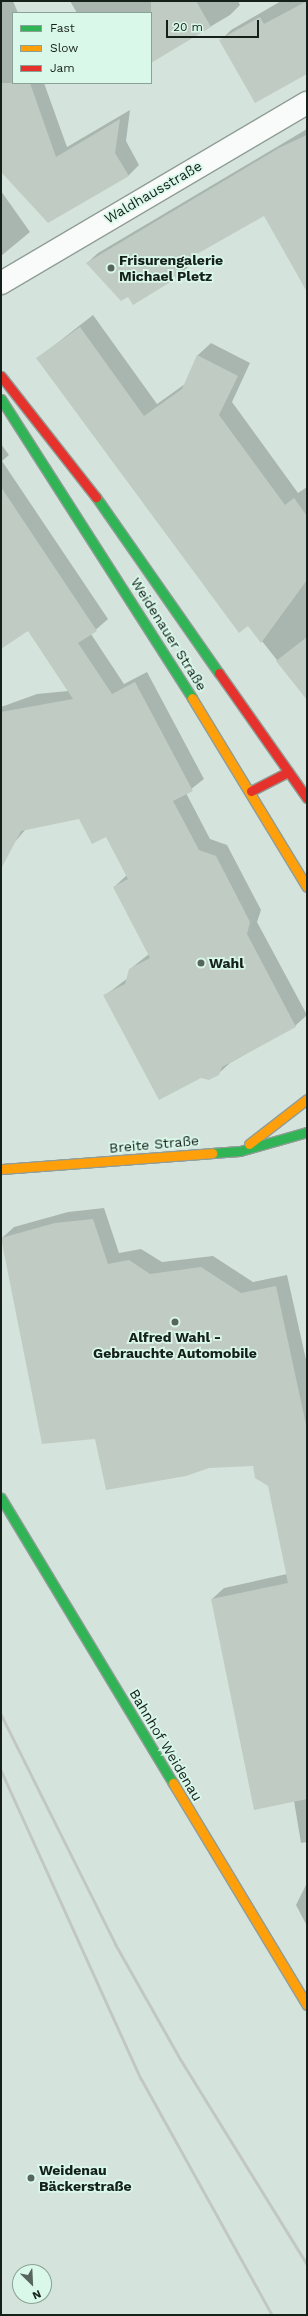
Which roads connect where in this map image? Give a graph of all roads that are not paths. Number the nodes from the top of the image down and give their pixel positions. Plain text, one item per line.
1 (307, 103) edge
2 (1, 283) edge
3 (1, 376) edge
4 (1, 400) edge
5 (179, 615) junction
6 (168, 622) dead end
7 (288, 772) junction
8 (251, 791) junction
9 (307, 798) edge
10 (307, 887) edge
11 (307, 1099) edge
12 (307, 1132) edge
13 (240, 1151) junction
14 (1, 1169) edge
15 (1, 1498) edge
16 (307, 2006) edge

1 - 2 street, Waldhausstraße
3 - 5 main road, Weidenauer Straße
4 - 8 main road, Weidenauer Straße
5 - 6 main road
5 - 7 main road, Weidenauer Straße
7 - 8 main road
7 - 9 main road, Weidenauer Straße
8 - 10 main road, Weidenauer Straße
11 - 13 main road
12 - 13 main road, Breite Straße
13 - 14 main road, Breite Straße
15 - 16 main road, Bahnhof Weidenau

